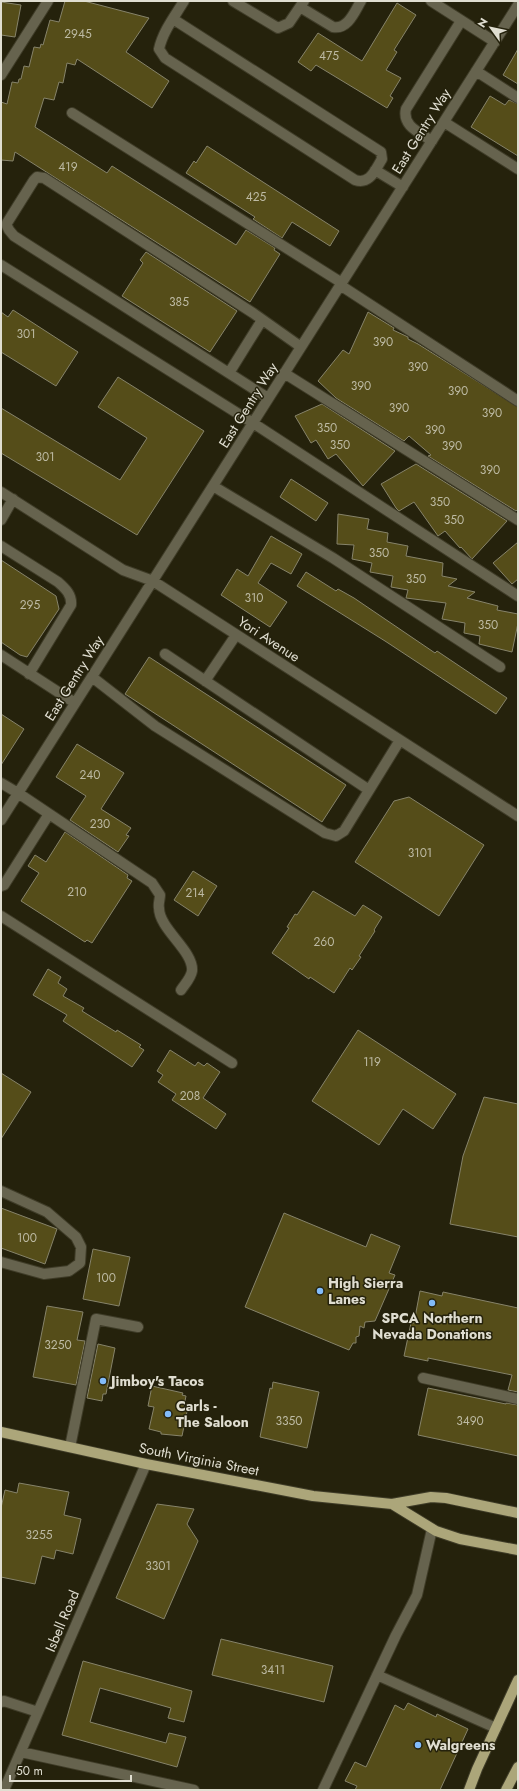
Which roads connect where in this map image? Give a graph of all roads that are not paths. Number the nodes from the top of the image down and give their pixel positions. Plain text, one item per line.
1 (48, 1) edge
2 (184, 1) edge
3 (233, 1) edge
4 (361, 1) edge
5 (431, 1) edge
6 (302, 4) edge
7 (518, 5) edge
8 (173, 19) junction
9 (461, 21) junction
10 (495, 42) junction
11 (476, 71) junction
12 (1, 74) edge
13 (518, 98) edge
14 (72, 114) dead end
15 (444, 122) junction
16 (432, 141) junction
17 (518, 168) edge
18 (375, 170) junction
19 (403, 187) junction
20 (1, 265) edge
21 (341, 284) junction
22 (262, 320) junction
23 (301, 348) junction
24 (229, 373) junction
25 (284, 373) junction
26 (268, 398) junction
27 (518, 401) edge
28 (253, 423) junction
29 (213, 486) junction
30 (1, 492) edge
31 (13, 500) junction
32 (1, 520) edge
33 (518, 520) edge
34 (1, 546) edge
35 (152, 581) junction
36 (518, 596) edge
37 (236, 635) junction
38 (165, 654) dead end
39 (1, 655) edge
40 (500, 667) dead end
41 (29, 674) junction
42 (92, 677) junction
43 (205, 681) junction
44 (75, 703) junction
45 (400, 740) junction
46 (1, 783) edge
47 (369, 790) junction
48 (18, 793) junction
49 (49, 814) junction
50 (518, 816) edge
51 (1, 820) edge
52 (1, 886) edge
53 (1, 916) edge
54 (182, 990) dead end
55 (232, 1063) dead end
56 (1, 1191) edge
57 (1, 1262) edge
58 (138, 1327) dead end
59 (422, 1378) dead end
60 (518, 1399) edge
61 (1, 1432) edge
62 (70, 1447) junction
63 (146, 1464) junction
64 (392, 1504) junction
65 (518, 1513) edge
66 (432, 1529) junction
67 (518, 1550) edge
68 (377, 1675) junction
69 (518, 1680) edge
70 (1, 1702) edge
71 (38, 1712) junction
72 (496, 1728) junction
73 (21, 1752) junction
74 (518, 1767) edge
75 (4, 1790) edge
76 (194, 1790) edge
77 (324, 1790) edge
78 (469, 1790) edge
79 (506, 1790) edge

1 - 12 street
2 - 8 street
3 - 6 street
4 - 6 street
5 - 9 street
7 - 10 street, East Gentry Way
8 - 18 street
8 - 18 street
9 - 10 street
9 - 16 street
10 - 11 street, East Gentry Way
11 - 13 street
11 - 15 street, East Gentry Way
14 - 21 street
15 - 16 street, East Gentry Way
15 - 17 street
16 - 19 street, East Gentry Way
18 - 19 street
19 - 21 street, East Gentry Way
20 - 28 street
21 - 23 street, East Gentry Way
21 - 27 street
22 - 23 street
22 - 24 street
22 - 24 street
23 - 25 street, East Gentry Way
24 - 26 street
25 - 26 street, East Gentry Way
25 - 33 street
26 - 28 street, East Gentry Way
28 - 29 street, East Gentry Way
28 - 36 street
29 - 35 street, East Gentry Way
29 - 40 street
30 - 31 street, Yori Avenue
31 - 32 street
31 - 35 street, Yori Avenue
34 - 41 street
35 - 37 street, Yori Avenue
35 - 42 street, East Gentry Way
37 - 43 street
37 - 45 street, Yori Avenue
38 - 43 street
39 - 41 street
41 - 44 street
42 - 44 street, East Gentry Way
42 - 47 street
43 - 47 street
44 - 48 street, East Gentry Way
45 - 47 street
45 - 50 street, Yori Avenue
46 - 48 street
48 - 49 street
48 - 51 street, East Gentry Way
49 - 52 street
49 - 54 street
53 - 55 street
56 - 57 street
58 - 62 street
59 - 60 street
61 - 62 main road, South Virginia Street
62 - 63 main road, South Virginia Street
63 - 64 main road, South Virginia Street
63 - 71 street, Isbell Road
64 - 65 main road, South Virginia Street
64 - 66 main road, South Virginia Street
66 - 67 main road, South Virginia Street
66 - 68 street
68 - 72 street
68 - 77 street
69 - 72 main road
70 - 71 street
71 - 73 street, Isbell Road
72 - 78 main road
73 - 75 street, Isbell Road
73 - 76 street
74 - 79 main road

